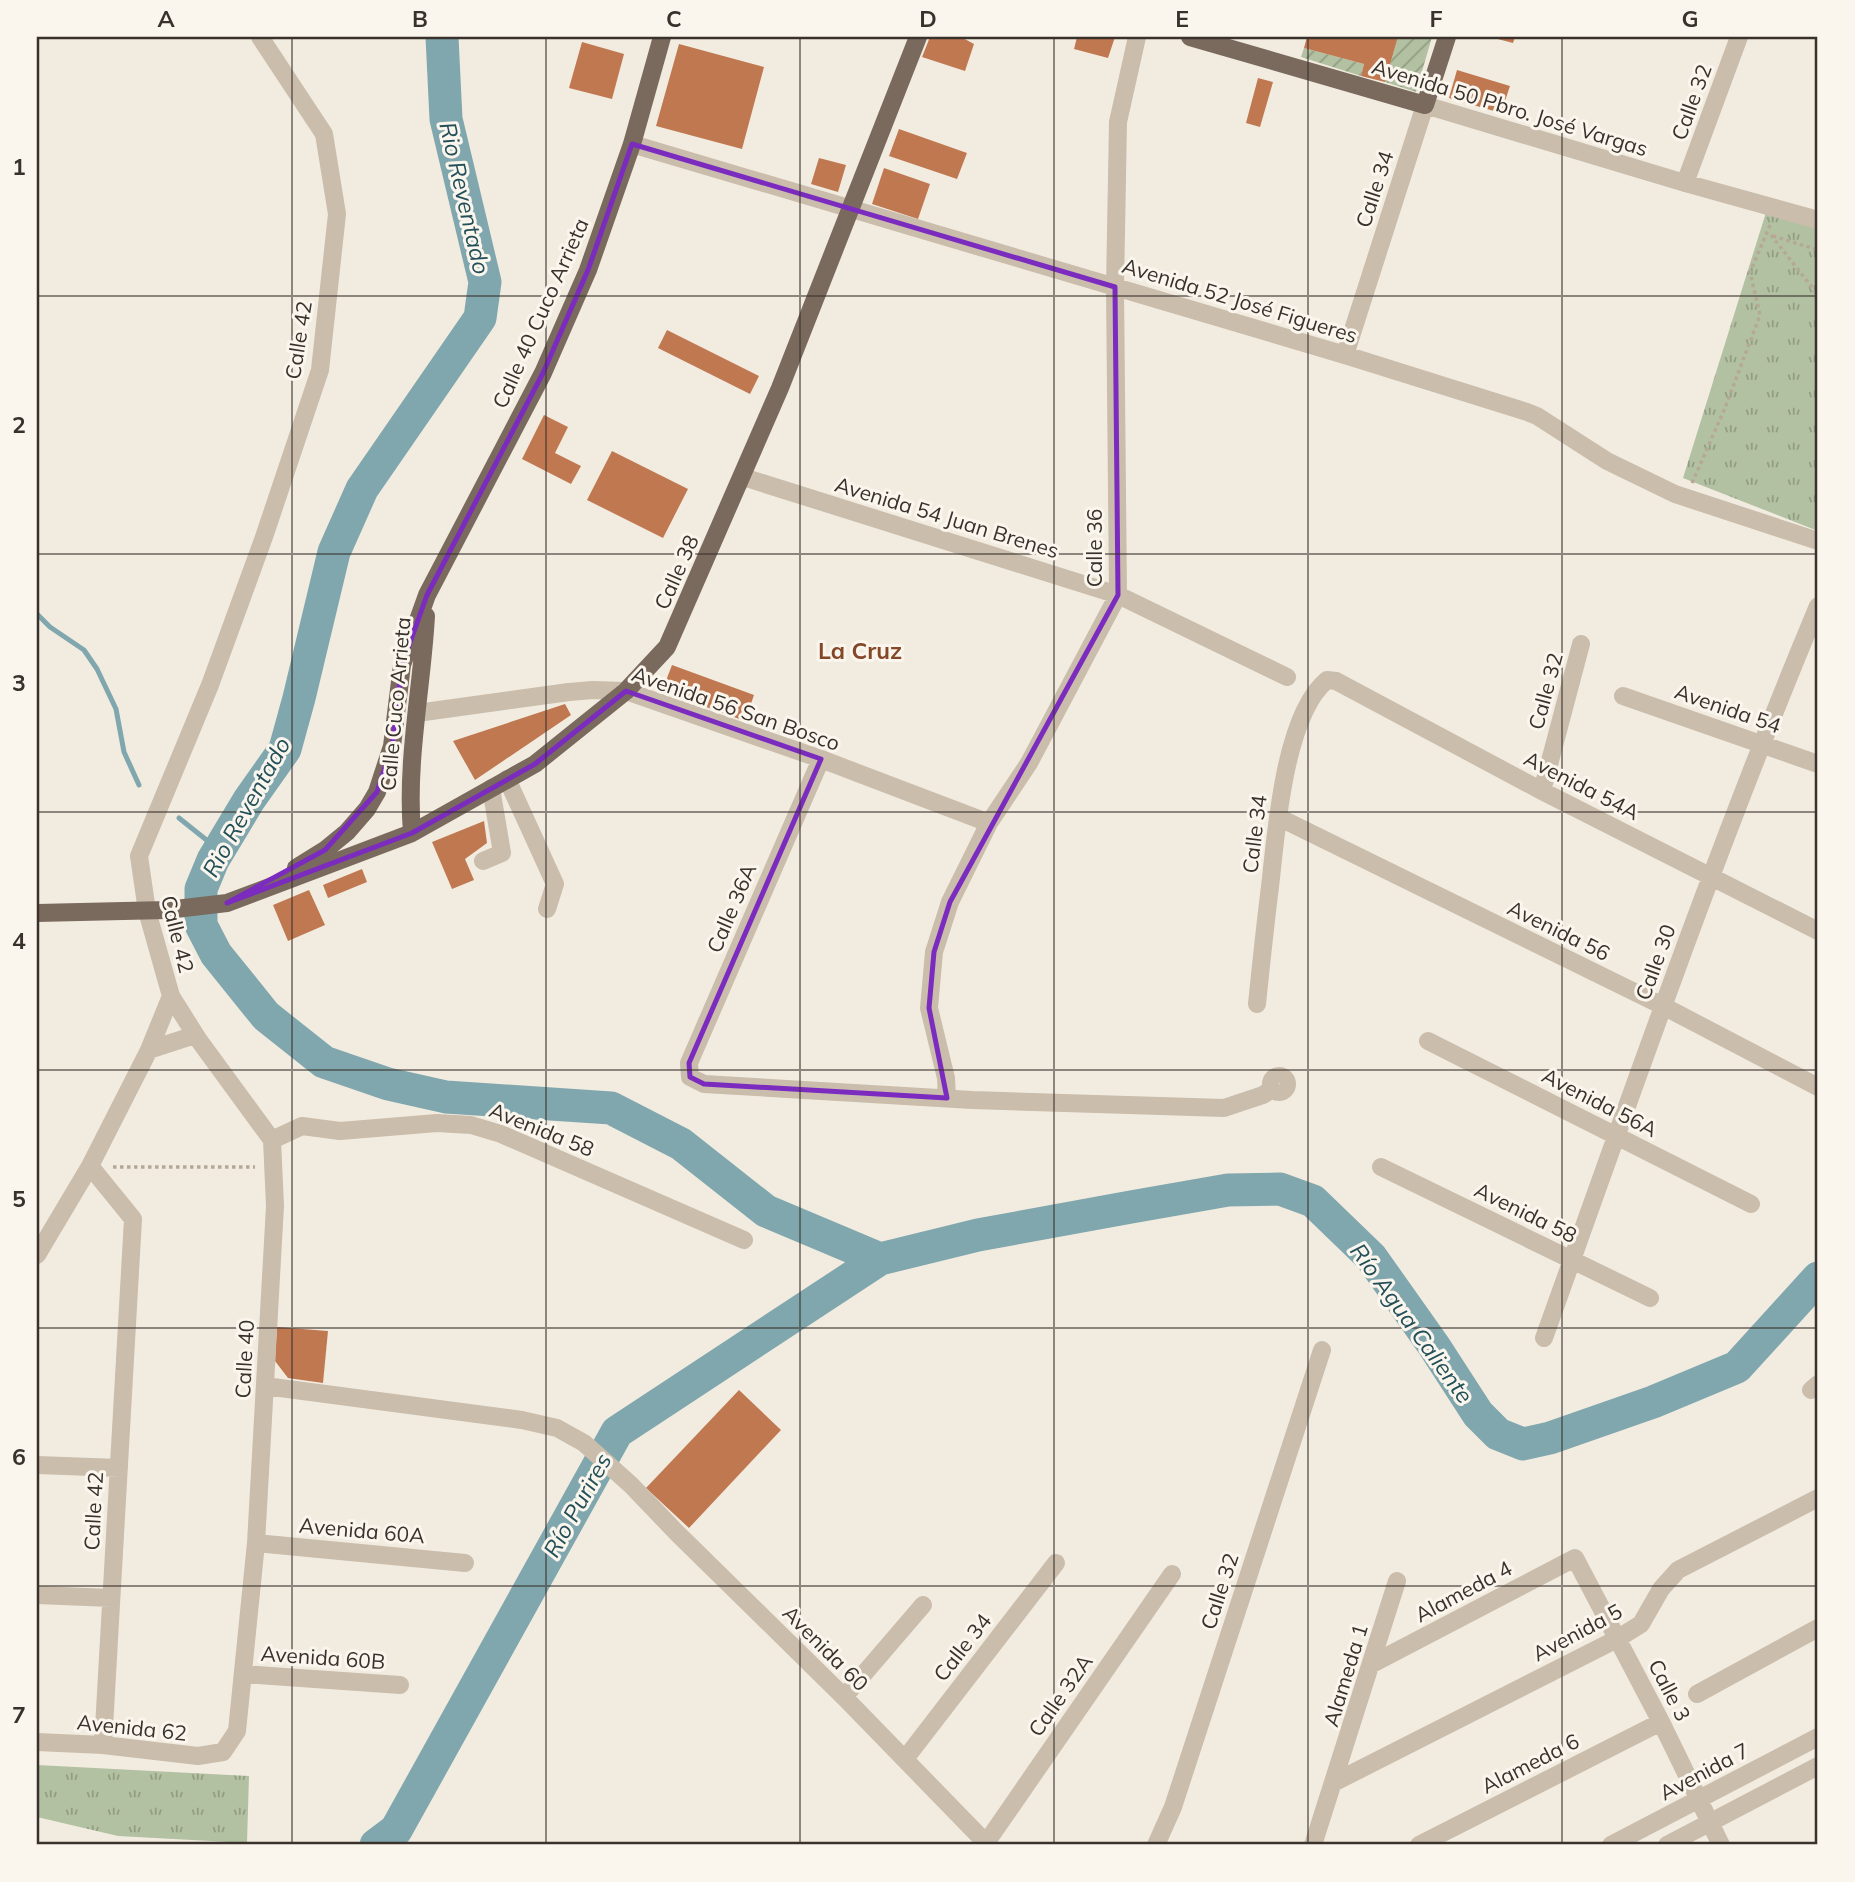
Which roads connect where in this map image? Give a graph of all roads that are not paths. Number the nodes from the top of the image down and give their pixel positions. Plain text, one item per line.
1 (260, 37) edge
2 (662, 37) edge
3 (918, 37) edge
4 (1138, 37) edge
5 (1190, 37) edge
6 (1447, 37) edge
7 (1739, 37) edge
8 (1425, 104) junction
9 (632, 144) junction
10 (1685, 183) junction
11 (851, 211) junction
12 (1818, 220) edge
13 (1115, 287) junction
14 (1345, 355) junction
15 (743, 477) junction
16 (1818, 541) edge
17 (427, 595) junction
18 (1118, 595) junction
19 (1818, 606) edge
20 (1581, 644) dead end
21 (1287, 677) dead end
22 (1327, 680) joint
23 (625, 691) junction
24 (1623, 696) dead end
25 (417, 713) junction
26 (1761, 743) junction
27 (821, 760) junction
28 (1818, 764) edge
29 (499, 784) junction
30 (1542, 791) junction
31 (1278, 817) junction
32 (989, 823) junction
33 (412, 832) junction
34 (483, 861) dead end
35 (1710, 876) junction
36 (224, 903) junction
37 (547, 909) dead end
38 (147, 911) junction
39 (37, 913) edge
40 (1818, 931) edge
41 (171, 996) junction
42 (1256, 1004) dead end
43 (1663, 1006) junction
44 (195, 1035) junction
45 (1428, 1041) dead end
46 (149, 1050) junction
47 (1818, 1087) edge
48 (1272, 1089) dead end
49 (947, 1098) junction
50 (1616, 1136) junction
51 (272, 1140) junction
52 (90, 1166) junction
53 (1381, 1167) dead end
54 (1751, 1204) dead end
55 (744, 1240) dead end
56 (37, 1255) edge
57 (1572, 1259) junction
58 (1650, 1298) dead end
59 (1544, 1338) dead end
60 (1322, 1350) dead end
61 (265, 1386) junction
62 (37, 1465) edge
63 (119, 1468) junction
64 (1818, 1497) edge
65 (256, 1544) junction
66 (1575, 1558) joint
67 (465, 1563) dead end
68 (1056, 1563) dead end
69 (1172, 1574) dead end
70 (1397, 1581) dead end
71 (37, 1595) edge
72 (111, 1598) junction
73 (923, 1605) dead end
74 (1818, 1628) edge
75 (1617, 1639) junction
76 (1372, 1664) junction
77 (243, 1674) junction
78 (400, 1685) dead end
79 (1697, 1694) dead end
80 (844, 1697) junction
81 (1661, 1722) junction
82 (1818, 1737) edge
83 (37, 1742) edge
84 (103, 1745) junction
85 (223, 1752) joint
86 (905, 1759) junction
87 (1818, 1766) edge
88 (1335, 1782) junction
89 (1698, 1800) junction
90 (1710, 1823) junction
91 (987, 1844) edge
92 (1156, 1845) edge
93 (1313, 1845) edge
94 (1419, 1845) edge
95 (1611, 1845) edge
96 (1667, 1845) edge
97 (1721, 1845) edge

1 - 38 street, Calle 42
2 - 9 main road, Calle 40 Cuco Arrieta
3 - 11 main road, Calle 38
4 - 13 street, Calle 36
5 - 8 main road, Avenida 50 Pbro. José Vargas
6 - 8 main road, Calle 34
7 - 10 street, Calle 32
8 - 10 street, Avenida 50 Pbro. José Vargas
8 - 14 street, Calle 34
9 - 11 street, Avenida 52 José Figueres
9 - 17 main road, Calle 40 Cuco Arrieta
10 - 12 street, Avenida 50 Pbro. José Vargas
11 - 13 street, Avenida 52 José Figueres
11 - 15 main road, Calle 38
13 - 14 street, Avenida 52 José Figueres
13 - 18 street, Calle 36
14 - 16 street, Avenida 52 José Figueres
15 - 18 street, Avenida 54 Juan Brenes
15 - 23 main road, Calle 38
17 - 25 main road, Calle Cuco Arrieta
17 - 36 main road, Calle Cuco Arrieta
18 - 21 street, Avenida 54 Juan Brenes
18 - 32 street, Calle 36
19 - 26 street, Calle 30
20 - 30 street, Calle 32
22 - 30 street, Avenida 54A
22 - 31 street, Calle 34
23 - 25 street, Avenida 56 San Bosco
23 - 27 street, Avenida 56 San Bosco
23 - 29 main road, Calle 38
24 - 26 street, Avenida 54
25 - 33 main road, Calle Cuco Arrieta
26 - 28 street, Avenida 54
26 - 35 street, Calle 30
27 - 32 street, Avenida 56 San Bosco
27 - 49 street, Calle 36A
29 - 33 main road, Calle 38
29 - 34 street
29 - 37 street
30 - 35 street, Avenida 54A
31 - 42 street, Calle 34
31 - 43 street, Avenida 56
32 - 49 street, Calle 36
33 - 36 main road, Calle 38
35 - 40 street, Avenida 54A
35 - 43 street, Calle 30
36 - 38 main road
38 - 39 main road
38 - 41 street, Calle 42
41 - 44 street
41 - 46 street, Calle 42
43 - 47 street, Avenida 56
43 - 50 street, Calle 30
44 - 46 street
44 - 51 street
45 - 50 street, Avenida 56A
46 - 52 street, Calle 42
48 - 49 street
50 - 54 street, Avenida 56A
50 - 57 street, Calle 30
51 - 55 street, Avenida 58
51 - 61 street, Calle 40
52 - 56 street
52 - 63 street, Calle 42
53 - 57 street, Avenida 58
57 - 58 street, Avenida 58
57 - 59 street, Calle 30
60 - 92 street, Calle 32
61 - 65 street, Calle 40
61 - 80 street, Avenida 60
62 - 63 street
63 - 72 street, Calle 42
64 - 75 street, Avenida 5
65 - 67 street, Avenida 60A
65 - 77 street, Calle 40
66 - 75 street, Calle 3
66 - 76 street, Alameda 4
68 - 86 street, Calle 34
69 - 91 street, Calle 32A
70 - 76 street, Alameda 1
71 - 72 street
72 - 84 street, Calle 42
73 - 80 street
74 - 79 street
75 - 81 street, Calle 3
75 - 88 street, Avenida 5
76 - 88 street, Alameda 1
77 - 78 street, Avenida 60B
77 - 85 street, Calle 40
80 - 86 street, Avenida 60
81 - 89 street, Calle 3
81 - 94 street, Alameda 6
82 - 89 street, Avenida 7
83 - 84 street, Avenida 62
84 - 85 street, Avenida 62
86 - 91 street, Avenida 60
87 - 90 street
88 - 93 street, Alameda 1
89 - 90 street, Calle 3
89 - 95 street, Avenida 7
90 - 96 street
90 - 97 street, Calle 3

